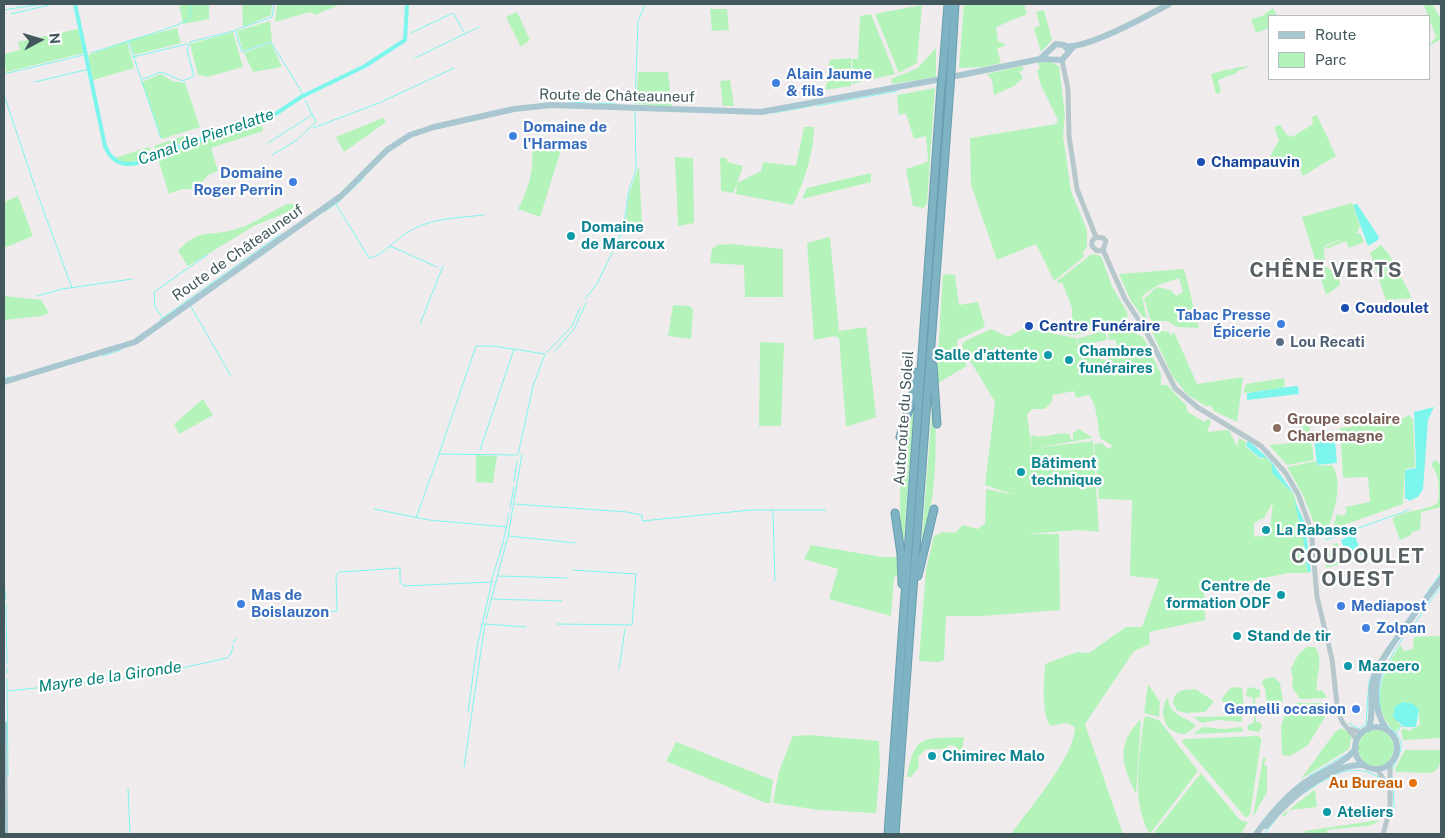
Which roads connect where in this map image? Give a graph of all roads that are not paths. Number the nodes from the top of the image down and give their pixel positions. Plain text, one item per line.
1 (948, 4) edge
2 (955, 4) edge
3 (1169, 4) edge
4 (1069, 49) junction
5 (1050, 51) junction
6 (1053, 58) junction
7 (1040, 59) junction
8 (1062, 60) junction
9 (950, 72) junction
10 (936, 80) dead end
11 (946, 87) junction
12 (1096, 237) junction
13 (1103, 250) junction
14 (936, 274) junction
15 (924, 332) junction
16 (4, 384) edge
17 (937, 424) dead end
18 (900, 437) dead end
19 (934, 509) dead end
20 (896, 513) dead end
21 (1441, 579) edge
22 (907, 616) junction
23 (1382, 662) junction
24 (4, 724) edge
25 (1350, 729) junction
26 (1386, 730) junction
27 (1365, 731) junction
28 (1357, 740) junction
29 (1356, 748) junction
30 (1390, 764) junction
31 (1364, 765) junction
32 (1377, 769) junction
33 (1389, 791) junction
34 (5, 834) edge
35 (888, 834) edge
36 (896, 834) edge
37 (1256, 834) edge
38 (1261, 834) edge
39 (1383, 834) edge

1 - 9 highway, Autoroute du Soleil
2 - 9 highway, Autoroute du Soleil
3 - 4 main road
4 - 5 main road
4 - 8 main road
5 - 6 main road
5 - 7 main road
6 - 7 main road
6 - 8 main road
7 - 9 main road
8 - 12 street
9 - 11 highway, Autoroute du Soleil, bridge
10 - 16 main road, Route de Châteauneuf
11 - 14 highway, Autoroute du Soleil
11 - 15 highway, Autoroute du Soleil
12 - 13 street
12 - 13 street
13 - 25 street
14 - 17 highway
14 - 22 highway, Autoroute du Soleil
15 - 18 highway
15 - 22 highway, Autoroute du Soleil
19 - 22 highway
20 - 22 highway
21 - 23 main road
22 - 35 highway, Autoroute du Soleil
22 - 36 highway, Autoroute du Soleil
23 - 26 main road
23 - 27 main road
24 - 34 main road
25 - 27 street
25 - 28 street
26 - 27 main road
26 - 30 main road
27 - 28 main road
28 - 29 main road
29 - 31 main road
29 - 37 main road
30 - 32 main road
30 - 33 street
31 - 32 main road
31 - 38 main road
32 - 33 street
33 - 39 street

